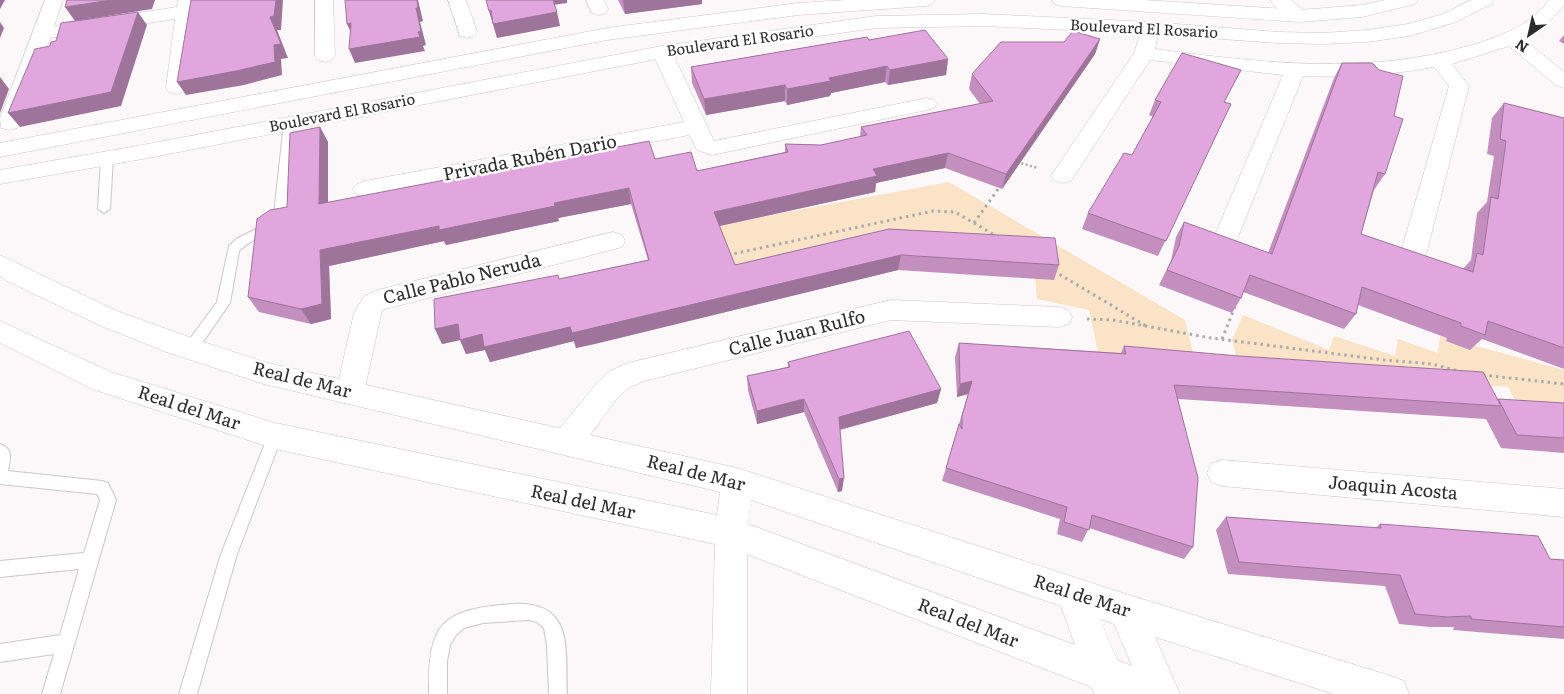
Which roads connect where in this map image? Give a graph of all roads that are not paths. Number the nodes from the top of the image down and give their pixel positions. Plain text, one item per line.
1 (54, 0) edge
2 (324, 0) edge
3 (457, 0) edge
4 (926, 0) edge
5 (1061, 0) edge
6 (1279, 0) edge
7 (1485, 0) edge
8 (1558, 0) edge
9 (1405, 1) edge
10 (1156, 3) edge
11 (185, 6) edge
12 (1300, 16) junction
13 (1149, 28) junction
14 (467, 32) dead end
15 (43, 34) junction
16 (1511, 38) junction
17 (662, 52) junction
18 (1144, 53) junction
19 (325, 56) dead end
20 (1440, 61) junction
21 (1296, 69) junction
22 (1564, 82) edge
23 (176, 88) edge
24 (927, 104) dead end
25 (8, 123) edge
26 (289, 124) junction
27 (695, 127) junction
28 (0, 150) edge
29 (107, 158) junction
30 (1063, 176) dead end
31 (0, 177) edge
32 (365, 188) dead end
33 (104, 209) dead end
34 (1226, 237) edge
35 (613, 241) dead end
36 (1414, 255) edge
37 (0, 264) edge
38 (1059, 317) road end
39 (0, 331) edge
40 (191, 348) junction
41 (350, 392) junction
42 (275, 436) junction
43 (567, 442) junction
44 (0, 450) edge
45 (0, 472) edge
46 (1222, 473) dead end
47 (0, 477) edge
48 (736, 482) junction
49 (1564, 503) edge
50 (731, 533) junction
51 (90, 560) junction
52 (0, 569) edge
53 (1073, 592) junction
54 (1126, 611) junction
55 (66, 643) junction
56 (0, 654) edge
57 (1110, 684) edge
58 (51, 694) edge
59 (188, 694) edge
60 (438, 694) edge
61 (558, 694) edge
62 (729, 694) edge
63 (1162, 694) edge
64 (1391, 694) edge

1 - 15 street
2 - 19 street
3 - 14 street
4 - 28 street, Boulevard El Rosario
5 - 10 street, Boulevard El Rosario
6 - 12 street
7 - 13 street, Boulevard El Rosario
8 - 16 street
9 - 12 street, Boulevard El Rosario
10 - 12 street, Boulevard El Rosario
11 - 15 street
11 - 23 street
13 - 17 street, Boulevard El Rosario
13 - 18 street
15 - 25 street
16 - 20 street
16 - 22 street
17 - 26 street, Boulevard El Rosario
17 - 27 street
18 - 21 street
18 - 30 street
20 - 21 street
20 - 36 street
21 - 34 street
24 - 27 street
26 - 29 street, Boulevard El Rosario
26 - 40 lane
27 - 32 street, Privada Rubén Dario
29 - 31 street, Boulevard El Rosario
29 - 33 lane
35 - 41 street, Calle Pablo Neruda
37 - 40 street, Real de Mar
38 - 43 street, Calle Juan Rulfo
39 - 42 street, Real del Mar
40 - 41 street, Real de Mar
41 - 43 street, Real de Mar
42 - 50 street, Real del Mar
42 - 59 lane
43 - 48 street, Real de Mar
44 - 45 lane
46 - 49 street, Joaquin Acosta
47 - 51 lane
48 - 50 street
48 - 53 street, Real de Mar
50 - 57 street, Real del Mar
50 - 62 street
51 - 52 lane
51 - 55 lane
53 - 54 street, Real de Mar
53 - 57 street
54 - 63 street
54 - 64 street, Real de Mar
55 - 56 lane
55 - 58 lane
57 - 63 street, Real del Mar
60 - 61 lane

